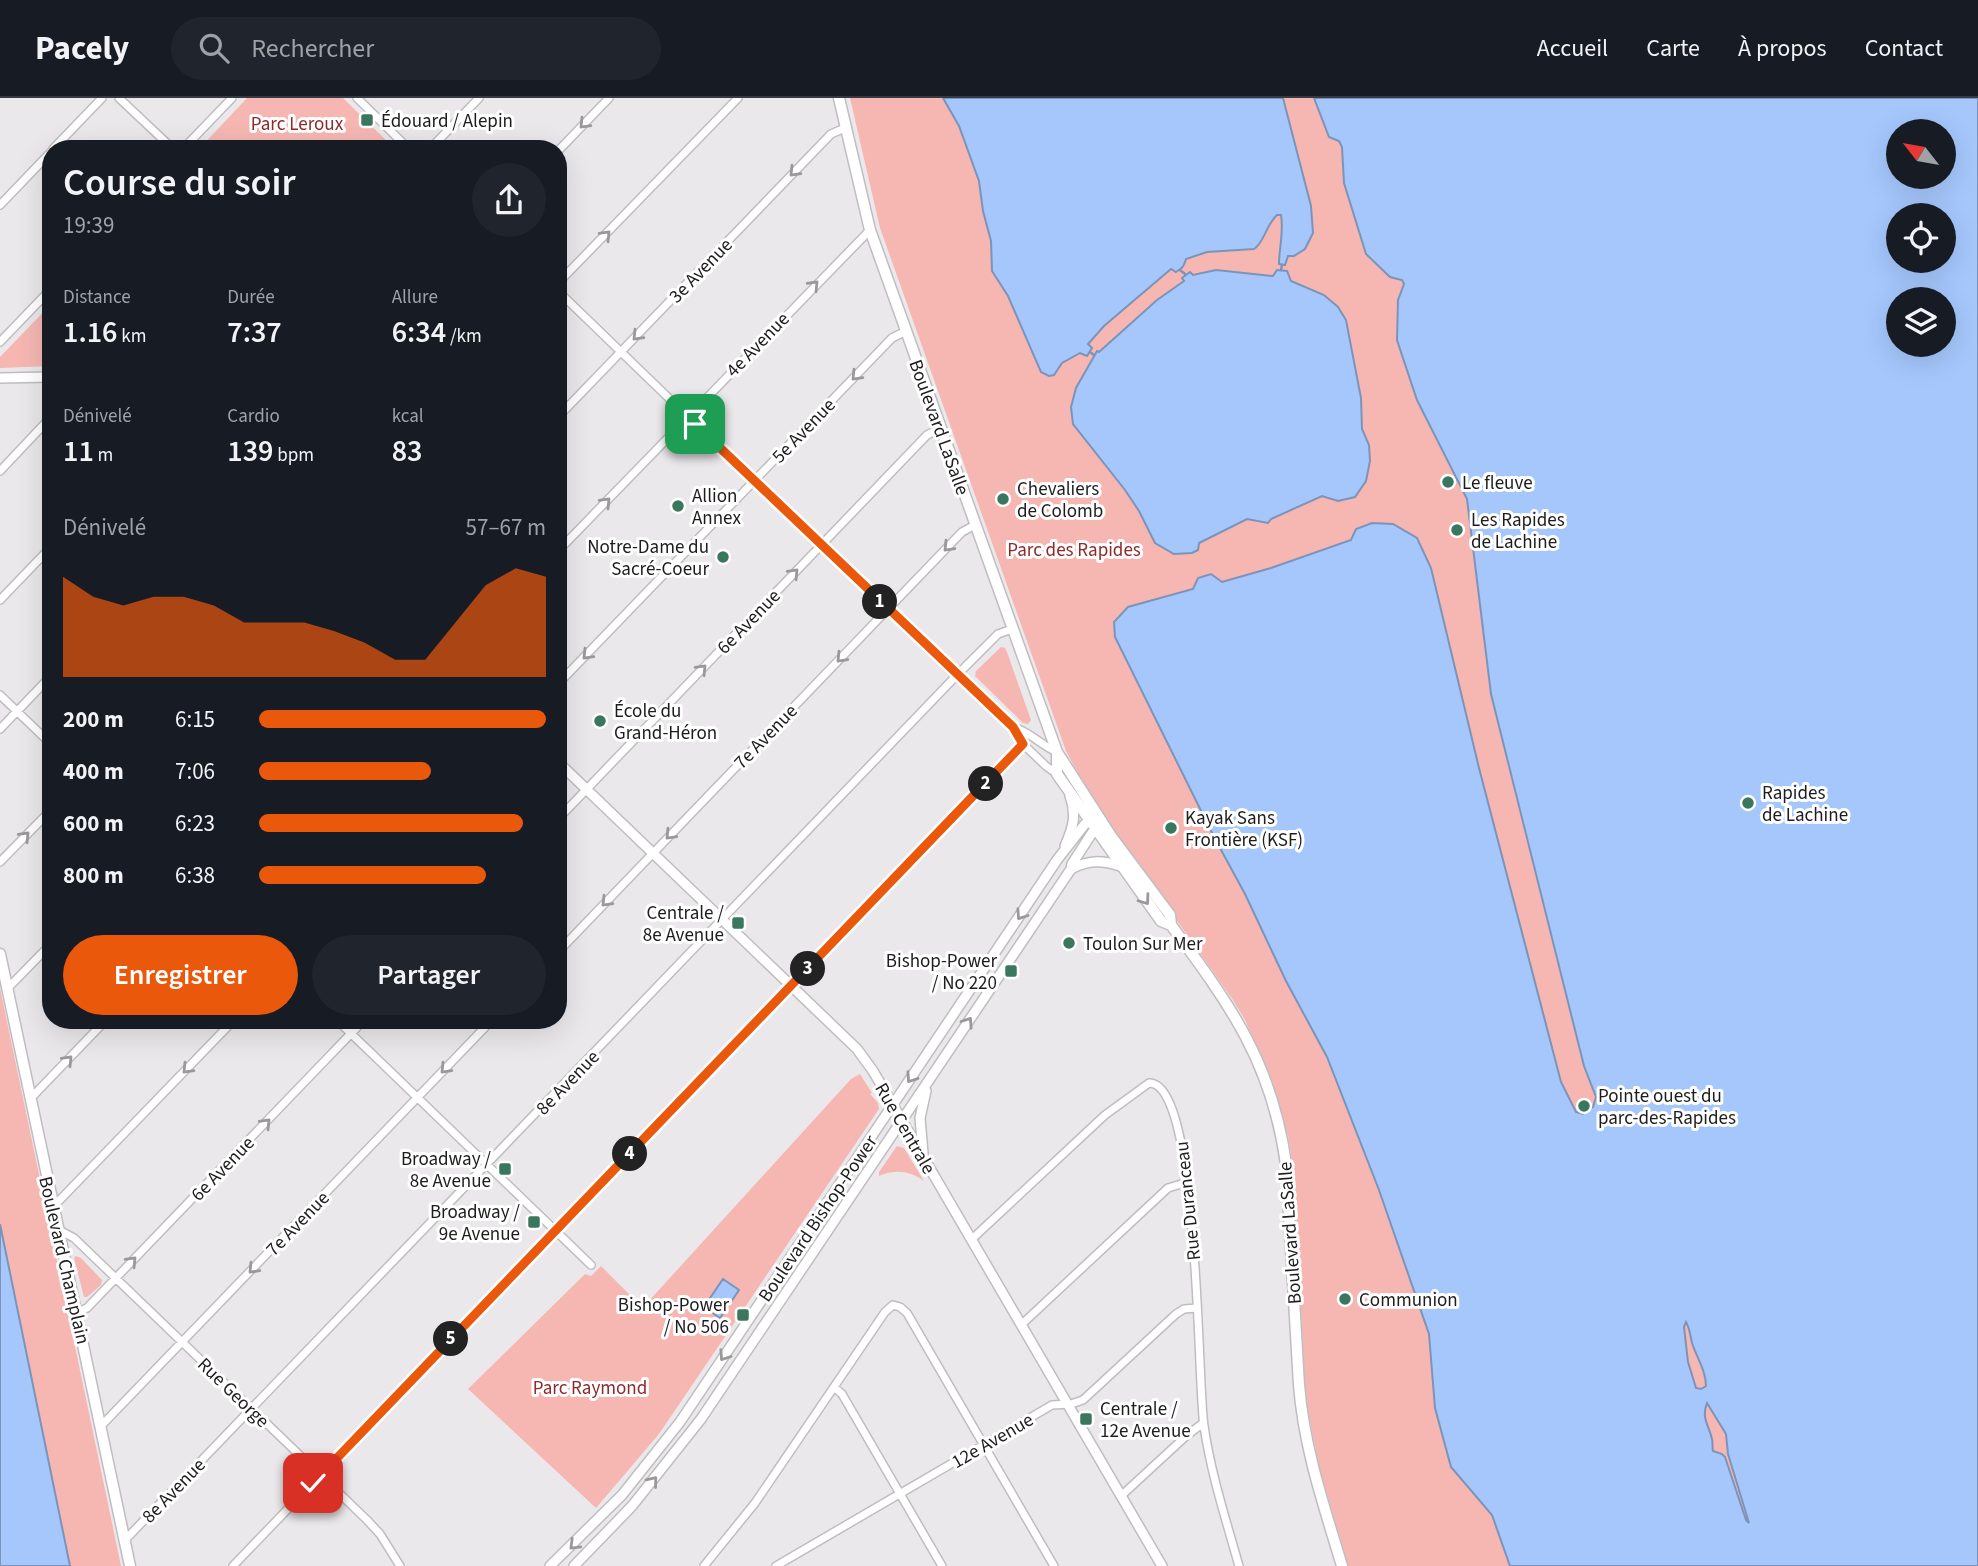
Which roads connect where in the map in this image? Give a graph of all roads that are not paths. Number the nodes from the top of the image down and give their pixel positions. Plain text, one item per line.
1 (102, 98) edge
2 (120, 98) edge
3 (232, 98) edge
4 (357, 98) edge
5 (479, 98) edge
6 (609, 98) edge
7 (738, 98) edge
8 (839, 98) edge
9 (845, 128) junction
10 (62, 140) edge
11 (164, 140) edge
12 (192, 140) edge
13 (400, 140) edge
14 (439, 140) edge
15 (567, 142) edge
16 (42, 161) edge
17 (0, 205) edge
18 (870, 230) junction
19 (567, 275) edge
20 (42, 298) edge
21 (567, 301) edge
22 (906, 331) junction
23 (0, 342) edge
24 (621, 352) junction
25 (42, 377) edge
26 (0, 378) edge
27 (567, 409) edge
28 (688, 416) junction
29 (42, 427) edge
30 (941, 428) junction
31 (0, 471) edge
32 (754, 480) junction
33 (975, 525) junction
34 (567, 542) edge
35 (821, 545) junction
36 (42, 556) edge
37 (0, 600) edge
38 (888, 609) junction
39 (1012, 629) junction
40 (567, 675) edge
41 (957, 675) junction
42 (42, 685) edge
43 (0, 695) edge
44 (17, 711) junction
45 (1013, 727) junction
46 (0, 729) edge
47 (42, 735) edge
48 (1023, 744) junction
49 (1057, 752) junction
50 (567, 770) edge
51 (1057, 774) junction
52 (1067, 788) junction
53 (587, 789) junction
54 (567, 810) edge
55 (42, 819) edge
56 (1097, 822) junction
57 (654, 853) junction
58 (1059, 858) junction
59 (0, 862) edge
60 (1120, 866) junction
61 (1071, 869) junction
62 (722, 920) junction
63 (1171, 925) junction
64 (567, 943) edge
65 (42, 953) edge
66 (0, 954) edge
67 (791, 986) junction
68 (7, 989) junction
69 (97, 1029) edge
70 (225, 1029) edge
71 (346, 1029) edge
72 (356, 1029) edge
73 (483, 1029) edge
74 (351, 1034) junction
75 (930, 1079) junction
76 (418, 1098) junction
77 (30, 1100) junction
78 (893, 1105) junction
79 (902, 1120) junction
80 (925, 1161) junction
81 (487, 1164) junction
82 (1188, 1182) junction
83 (52, 1207) junction
84 (57, 1229) junction
85 (556, 1231) junction
86 (971, 1240) junction
87 (591, 1265) dead end
88 (116, 1278) junction
89 (1196, 1308) junction
90 (77, 1312) junction
91 (1021, 1325) junction
92 (182, 1342) junction
93 (834, 1387) junction
94 (1067, 1404) junction
95 (252, 1409) junction
96 (1203, 1423) junction
97 (102, 1425) junction
98 (984, 1445) junction
99 (320, 1475) junction
100 (901, 1494) junction
101 (1121, 1496) junction
102 (125, 1540) junction
103 (131, 1566) edge
104 (233, 1566) edge
105 (400, 1566) edge
106 (550, 1566) edge
107 (573, 1566) edge
108 (704, 1566) edge
109 (776, 1566) edge
110 (942, 1566) edge
111 (1054, 1566) edge
112 (1162, 1566) edge
113 (1239, 1566) edge
114 (1342, 1566) edge

1 - 10 street
2 - 11 street
3 - 12 street
4 - 13 street
5 - 14 street
6 -> 15 street
19 -> 7 street
8 - 9 main road, Boulevard LaSalle
9 - 18 main road, Boulevard LaSalle
9 -> 24 street, 3e Avenue
16 - 17 street
18 - 22 main road, Boulevard LaSalle
28 -> 18 street, 4e Avenue
20 - 23 street
21 - 24 street
22 - 30 main road, Boulevard LaSalle
22 -> 32 street, 5e Avenue
24 - 27 street, 3e Avenue
24 - 28 street
25 - 26 street
28 - 32 street
34 -> 28 street, 4e Avenue
29 - 31 street
30 - 33 main road, Boulevard LaSalle
30 - 35 street, 6e Avenue
32 - 35 street
32 -> 40 street, 5e Avenue
33 -> 38 street, 7e Avenue
33 - 39 main road, Boulevard LaSalle
35 - 38 street
53 -> 35 street, 6e Avenue
36 - 37 street
38 - 41 street
38 -> 57 street, 7e Avenue
39 - 41 street, 8e Avenue
39 - 49 main road, Boulevard LaSalle
41 - 45 street
41 - 62 street, 8e Avenue
42 - 44 street
43 - 44 street
44 - 46 street
44 - 47 street
45 - 48 street
45 - 49 street
48 - 51 street
48 - 67 street
49 - 51 main road, Boulevard LaSalle
49 - 56 main road, Boulevard LaSalle
50 - 53 street, Rue Centrale
51 - 52 main road, Boulevard LaSalle
52 - 56 main road, Boulevard LaSalle
52 - 58 street
53 - 54 street, 6e Avenue
53 - 57 street, Rue Centrale
59 -> 55 street
56 - 58 street, Boulevard Bishop-Power
56 - 60 main road, Boulevard LaSalle
56 - 61 street, Boulevard Bishop-Power
56 - 63 main road, Boulevard LaSalle
57 - 62 street, Rue Centrale
57 -> 64 street, 7e Avenue
58 -> 78 street, Boulevard Bishop-Power
60 - 61 street
60 -> 63 main road, Boulevard LaSalle
75 -> 61 street, Boulevard Bishop-Power
62 - 67 street, Rue Centrale
62 - 81 street, 8e Avenue
63 - 114 main road, Boulevard LaSalle
65 - 68 street
66 - 68 main road, Boulevard Champlain
67 - 78 street, Rue Centrale
67 - 85 street
68 - 77 main road, Boulevard Champlain
77 -> 69 street
70 -> 83 street
71 - 74 street
72 - 74 street, 6e Avenue
73 -> 76 street, 7e Avenue
74 - 76 street
88 -> 74 street, 6e Avenue
75 - 79 street, Boulevard Bishop-Power
75 - 80 street
76 - 81 street
76 -> 92 street, 7e Avenue
77 - 83 main road, Boulevard Champlain
78 - 79 street, Rue Centrale
78 -> 106 street, Boulevard Bishop-Power
79 - 80 street, Rue Centrale
107 -> 79 street, Boulevard Bishop-Power
80 - 86 street, Rue Centrale
81 - 85 street
81 - 95 street, 8e Avenue
82 - 86 street, Rue Duranceau
82 - 89 street, Rue Duranceau
82 - 91 street
83 - 84 main road, Boulevard Champlain
84 - 88 street, Rue George
84 - 90 main road, Boulevard Champlain
85 - 87 street
85 - 99 street
86 - 91 street, Rue Centrale
88 - 90 street, 6e Avenue
88 - 92 street, Rue George
89 - 94 street, 12e Avenue
89 - 96 street, Rue Duranceau
90 - 97 main road, Boulevard Champlain
91 - 94 street, Rue Centrale
92 - 95 street, Rue George
92 - 97 street, 7e Avenue
93 - 98 street
93 - 100 street
93 - 108 street
94 - 98 street, 12e Avenue
94 - 101 street, Rue Centrale
95 - 99 street, Rue George
95 - 102 street, 8e Avenue
96 - 101 street
96 - 113 street, Rue Duranceau
97 - 102 main road, Boulevard Champlain
98 - 100 street, 12e Avenue
98 - 111 street
99 - 104 street
99 - 105 street, Rue George
100 - 109 street, 12e Avenue
100 - 110 street
101 - 112 street, Rue Centrale
102 - 103 main road, Boulevard Champlain

